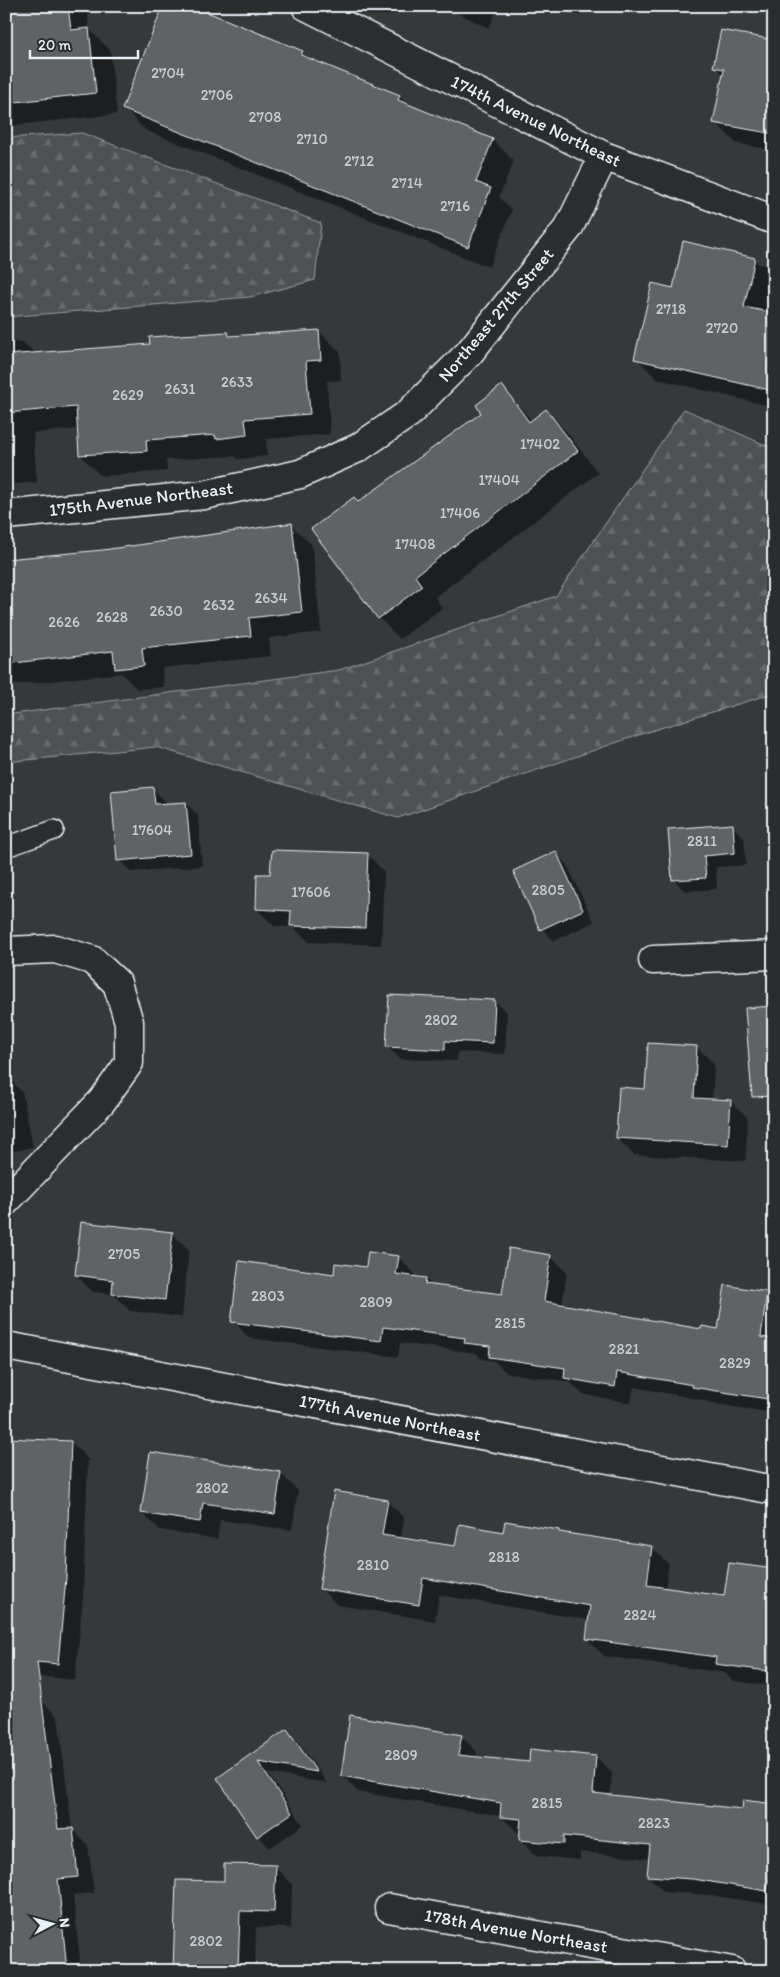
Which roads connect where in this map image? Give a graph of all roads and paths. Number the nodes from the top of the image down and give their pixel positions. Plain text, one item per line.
1 (306, 6) edge
2 (604, 156) junction
3 (774, 220) edge
4 (358, 448) joint
5 (6, 515) edge
6 (54, 830) dead end
7 (6, 847) edge
8 (6, 951) edge
9 (774, 955) edge
10 (653, 960) dead end
11 (6, 1201) edge
12 (6, 1346) edge
13 (774, 1490) edge
14 (389, 1908) dead end
15 (732, 1971) edge

1 - 2 street, 174th Avenue Northeast
2 - 3 street, 174th Avenue Northeast
2 - 4 street, Northeast 27th Street
4 - 5 street, 175th Avenue Northeast
6 - 7 lane
8 - 11 street
9 - 10 street
12 - 13 street, 177th Avenue Northeast
14 - 15 street, 178th Avenue Northeast

